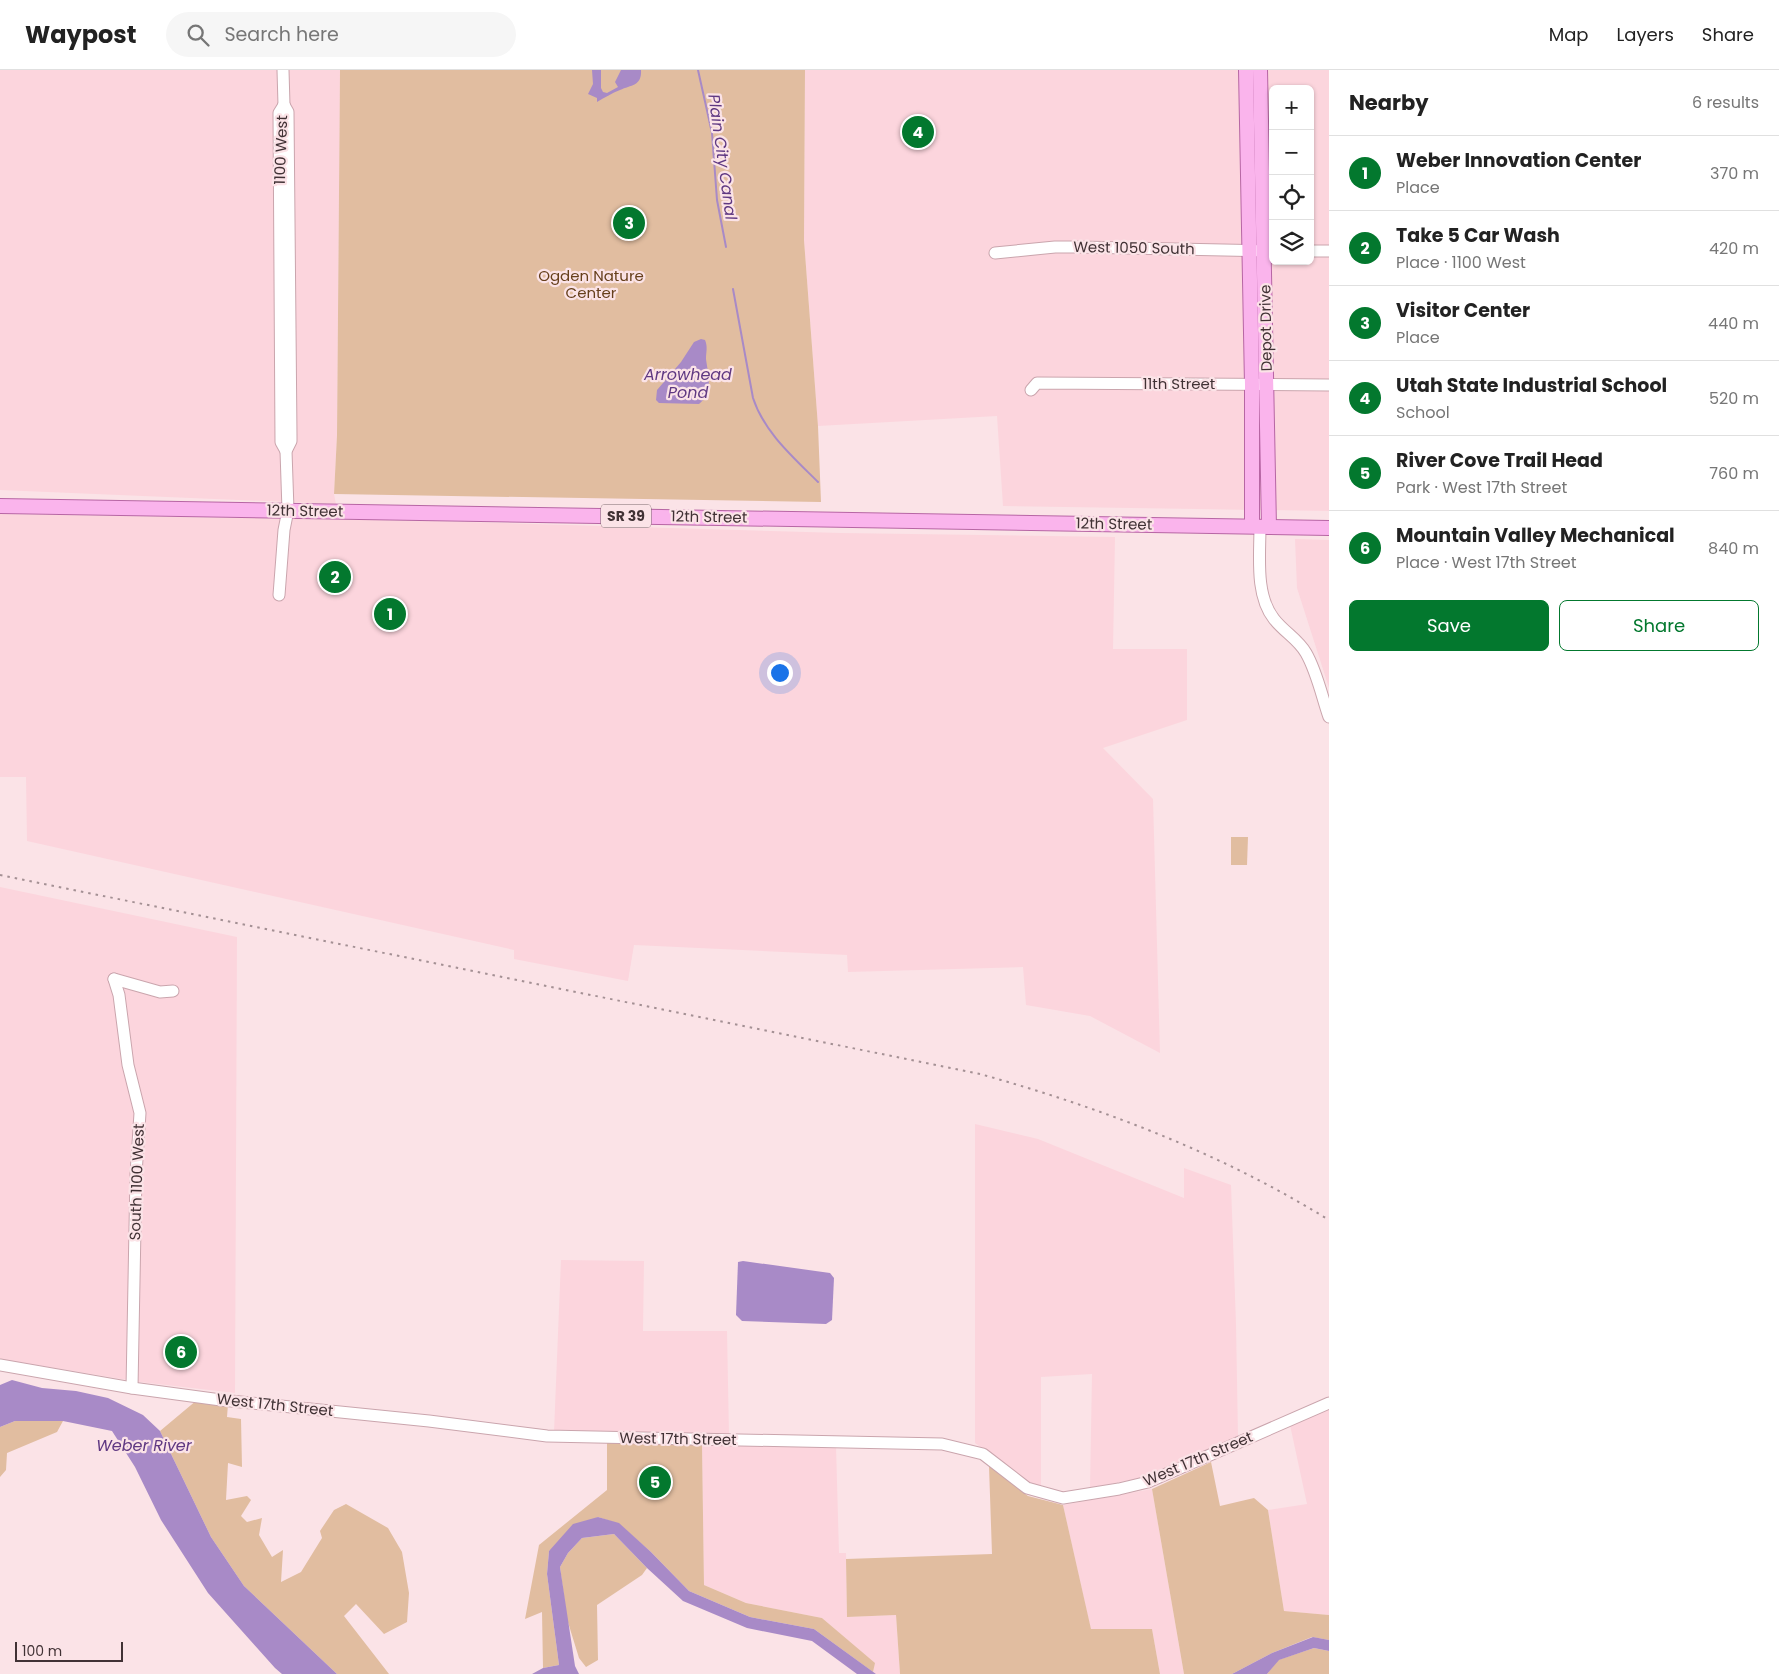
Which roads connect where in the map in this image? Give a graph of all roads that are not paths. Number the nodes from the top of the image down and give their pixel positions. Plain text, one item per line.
1 (284, 70) edge
2 (1246, 70) edge
3 (1260, 70) edge
4 (1262, 251) edge
5 (1314, 251) edge
6 (1329, 252) edge
7 (995, 253) dead end
8 (1252, 385) junction
9 (1267, 385) junction
10 (1329, 385) edge
11 (1031, 390) dead end
12 (0, 506) edge
13 (288, 510) junction
14 (1260, 526) junction
15 (1329, 528) edge
16 (279, 595) dead end
17 (1329, 718) edge
18 (136, 986) junction
19 (173, 991) dead end
20 (119, 995) junction
21 (0, 1364) edge
22 (132, 1388) junction
23 (1329, 1403) edge

1 - 13 street, 1100 West
2 - 4 main road, Depot Drive
3 - 4 main road, Depot Drive
4 - 7 street, West 1050 South
4 - 8 main road, Depot Drive
4 - 9 main road, Depot Drive
5 - 6 street
8 - 9 street, 11th Street
8 - 11 street, 11th Street
8 - 14 main road, Depot Drive
9 - 10 street, 11th Street
9 - 14 main road, Depot Drive
12 - 13 main road, 12th Street / SR 39
13 - 14 main road, 12th Street / SR 39
13 - 16 street, 1100 West
14 - 15 main road, 12th Street / SR 39
14 - 17 street, Depot Drive
18 - 19 street
18 - 20 street
18 - 20 street, South 1100 West
20 - 22 street, South 1100 West
21 - 22 street, West 17th Street
22 - 23 street, West 17th Street

